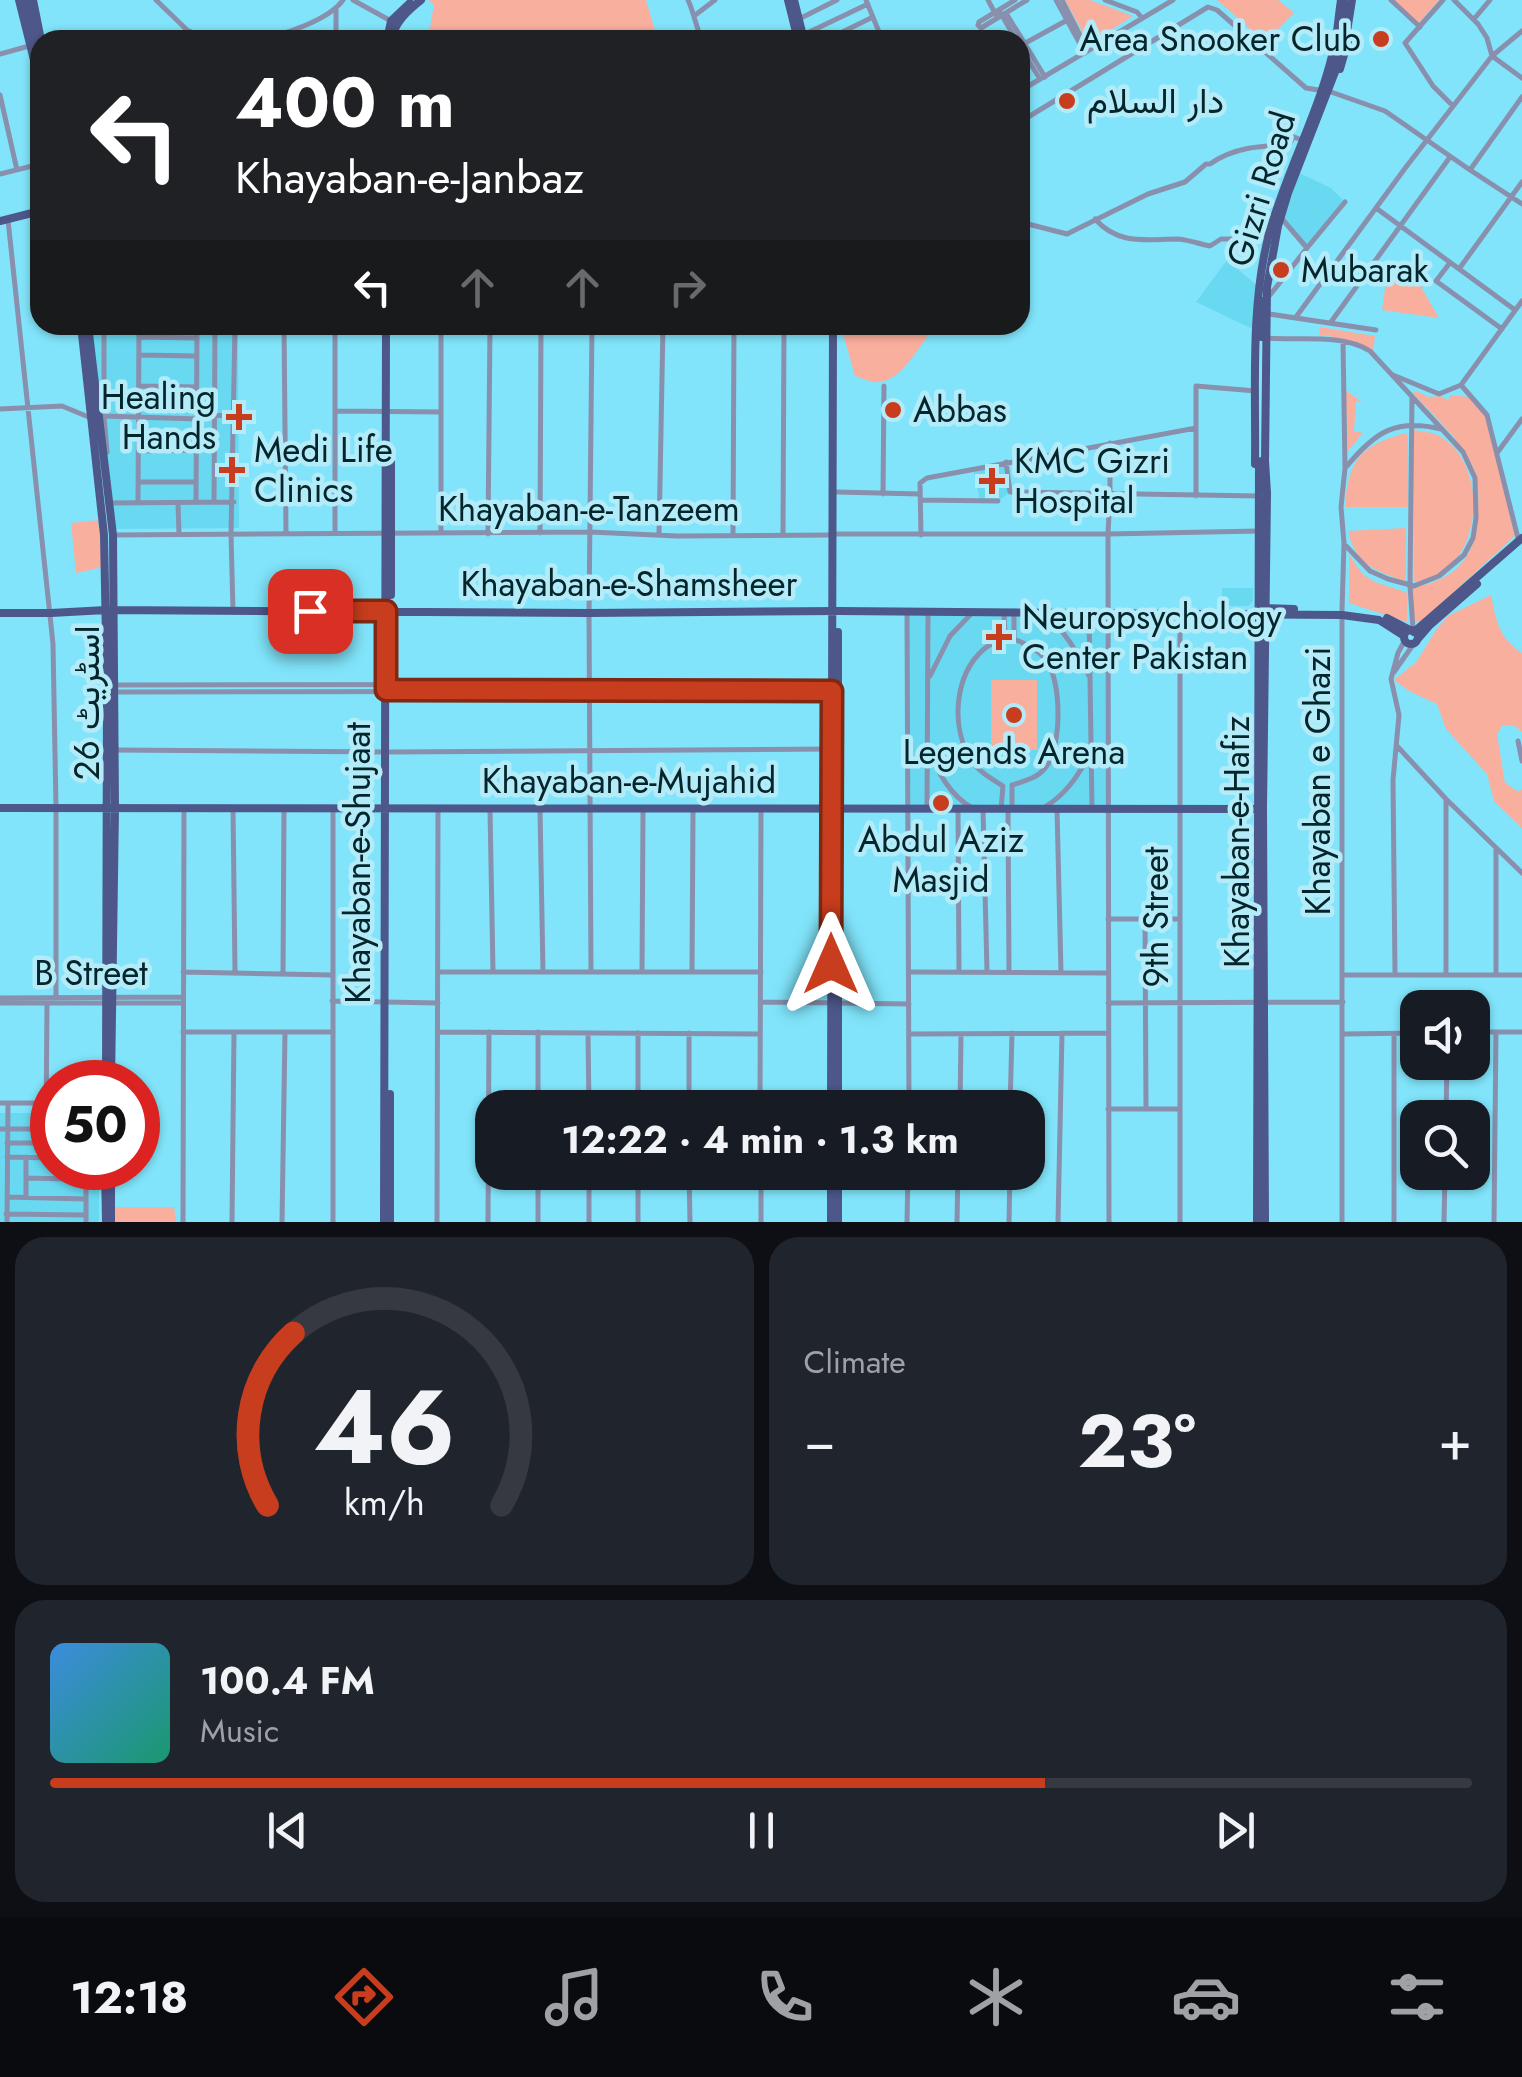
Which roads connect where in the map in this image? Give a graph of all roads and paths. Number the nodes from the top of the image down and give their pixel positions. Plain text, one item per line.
1 (22, 0) edge
2 (33, 0) edge
3 (156, 0) edge
4 (343, 0) edge
5 (354, 0) edge
6 (376, 0) edge
7 (418, 0) edge
8 (688, 0) edge
9 (715, 0) edge
10 (807, 0) edge
11 (838, 0) edge
12 (988, 0) edge
13 (1059, 0) edge
14 (1104, 0) edge
15 (1173, 0) edge
16 (1349, 0) edge
17 (1391, 0) edge
18 (1443, 0) edge
19 (1454, 0) edge
20 (1490, 0) edge
21 (1021, 1) edge
22 (793, 2) edge
23 (867, 2) edge
24 (402, 5) edge
25 (336, 10) junction
26 (371, 10) junction
27 (1000, 14) junction
28 (693, 17) junction
29 (873, 18) junction
30 (1142, 18) junction
31 (799, 19) junction
32 (1069, 19) junction
33 (1474, 19) junction
34 (1420, 27) junction
35 (39, 30) edge
36 (187, 30) edge
37 (289, 30) edge
38 (336, 30) edge
39 (388, 30) edge
40 (391, 30) edge
41 (392, 30) edge
42 (698, 30) edge
43 (799, 30) edge
44 (800, 30) edge
45 (813, 30) edge
46 (847, 30) edge
47 (878, 30) edge
48 (1010, 30) edge
49 (1010, 30) edge
50 (1522, 32) edge
51 (30, 38) edge
52 (1030, 41) edge
53 (30, 48) edge
54 (1087, 52) junction
55 (0, 54) edge
56 (1492, 56) junction
57 (1030, 59) edge
58 (1043, 78) junction
59 (1522, 78) edge
60 (1030, 85) edge
61 (1321, 89) junction
62 (1331, 92) junction
63 (0, 95) edge
64 (1522, 97) edge
65 (1454, 106) junction
66 (1, 107) edge
67 (1030, 116) edge
68 (1302, 140) junction
69 (1427, 140) junction
70 (1450, 157) junction
71 (30, 166) edge
72 (16, 170) junction
73 (1470, 170) junction
74 (0, 174) edge
75 (1522, 182) edge
76 (1512, 196) junction
77 (1345, 202) dead end
78 (1522, 204) edge
79 (1376, 208) junction
80 (30, 214) edge
81 (1094, 219) junction
82 (4, 220) edge
83 (1283, 220) junction
84 (1030, 225) edge
85 (1400, 226) junction
86 (1268, 235) junction
87 (1307, 248) junction
88 (1450, 262) junction
89 (1459, 269) junction
90 (1270, 294) junction
91 (1522, 301) edge
92 (1515, 310) junction
93 (1269, 314) junction
94 (1296, 317) junction
95 (1331, 322) junction
96 (1502, 329) junction
97 (1376, 330) dead end
98 (86, 335) edge
99 (103, 335) edge
100 (138, 335) edge
101 (215, 335) edge
102 (235, 335) edge
103 (284, 335) edge
104 (336, 335) edge
105 (389, 335) edge
106 (441, 335) edge
107 (490, 335) edge
108 (541, 335) edge
109 (592, 335) edge
110 (662, 335) edge
111 (734, 335) edge
112 (784, 335) edge
113 (835, 335) edge
114 (835, 335) edge
115 (1256, 337) junction
116 (138, 338) junction
117 (197, 338) joint
118 (1268, 339) junction
119 (1343, 341) junction
120 (138, 356) junction
121 (197, 356) junction
122 (1390, 373) junction
123 (1461, 385) junction
124 (138, 386) junction
125 (197, 386) junction
126 (884, 386) dead end
127 (1256, 391) junction
128 (1412, 398) junction
129 (0, 408) edge
130 (29, 408) junction
131 (388, 410) junction
132 (335, 411) junction
133 (441, 412) junction
134 (214, 415) junction
135 (234, 416) junction
136 (98, 417) junction
137 (138, 418) junction
138 (196, 418) junction
139 (1522, 419) edge
140 (1411, 426) junction
141 (1196, 428) junction
142 (1443, 430) junction
143 (1110, 442) junction
144 (196, 450) junction
145 (138, 451) junction
146 (1497, 453) junction
147 (1006, 462) junction
148 (1345, 468) junction
149 (138, 482) junction
150 (196, 482) junction
151 (837, 492) junction
152 (883, 494) junction
153 (1110, 495) junction
154 (1261, 495) junction
155 (1196, 496) junction
156 (920, 497) junction
157 (998, 500) dead end
158 (178, 502) junction
159 (196, 502) junction
160 (214, 502) junction
161 (234, 502) junction
162 (110, 503) junction
163 (138, 503) junction
164 (1259, 531) junction
165 (336, 532) junction
166 (388, 532) junction
167 (590, 532) junction
168 (286, 533) junction
169 (540, 533) junction
170 (178, 534) junction
171 (231, 534) junction
172 (441, 534) junction
173 (488, 534) junction
174 (835, 534) junction
175 (1108, 534) junction
176 (109, 535) junction
177 (658, 535) junction
178 (733, 535) junction
179 (783, 535) junction
180 (920, 535) junction
181 (1521, 541) edge
182 (1344, 543) junction
183 (1410, 586) junction
184 (110, 610) junction
185 (234, 611) junction
186 (389, 611) junction
187 (836, 611) junction
188 (1262, 611) junction
189 (928, 612) junction
190 (1043, 612) junction
191 (1180, 612) junction
192 (1342, 612) junction
193 (0, 613) edge
194 (589, 613) junction
195 (907, 613) junction
196 (972, 613) junction
197 (1089, 613) junction
198 (1108, 613) junction
199 (51, 614) junction
200 (1010, 617) junction
201 (1411, 636) junction
202 (1394, 672) junction
203 (1090, 679) junction
204 (927, 682) junction
205 (389, 687) junction
206 (115, 688) junction
207 (832, 688) junction
208 (589, 689) junction
209 (1518, 741) dead end
210 (927, 742) junction
211 (1397, 746) junction
212 (110, 750) junction
213 (832, 750) junction
214 (388, 752) junction
215 (589, 752) junction
216 (1091, 753) junction
217 (1522, 760) edge
218 (1007, 793) junction
219 (1446, 799) junction
220 (0, 808) edge
221 (56, 808) junction
222 (110, 808) junction
223 (184, 808) junction
224 (233, 808) junction
225 (284, 808) junction
226 (334, 808) junction
227 (388, 808) junction
228 (438, 808) junction
229 (490, 808) junction
230 (540, 808) junction
231 (590, 808) junction
232 (643, 808) junction
233 (693, 808) junction
234 (762, 808) junction
235 (835, 808) junction
236 (927, 808) junction
237 (908, 809) junction
238 (958, 809) junction
239 (982, 809) junction
240 (1007, 809) junction
241 (1043, 809) junction
242 (1057, 809) junction
243 (1092, 809) junction
244 (1110, 809) junction
245 (1182, 809) junction
246 (1260, 809) junction
247 (1496, 849) junction
248 (1522, 873) edge
249 (1108, 919) junction
250 (1145, 919) junction
251 (1181, 919) junction
252 (183, 972) junction
253 (438, 972) junction
254 (493, 972) junction
255 (542, 972) junction
256 (591, 972) junction
257 (642, 972) junction
258 (692, 972) junction
259 (760, 972) junction
260 (909, 972) junction
261 (959, 972) junction
262 (987, 972) junction
263 (1009, 972) junction
264 (1061, 973) junction
265 (1446, 973) junction
266 (235, 974) junction
267 (284, 974) junction
268 (1108, 974) junction
269 (1395, 974) junction
270 (1496, 974) junction
271 (1522, 974) edge
272 (332, 975) junction
273 (1343, 975) junction
274 (0, 1000) edge
275 (56, 1000) junction
276 (109, 1000) junction
277 (183, 1000) junction
278 (1261, 1001) junction
279 (332, 1002) junction
280 (760, 1002) junction
281 (1342, 1002) junction
282 (47, 1003) junction
283 (388, 1003) junction
284 (438, 1003) junction
285 (834, 1003) junction
286 (910, 1004) junction
287 (1108, 1004) junction
288 (1146, 1004) junction
289 (1180, 1004) junction
290 (183, 1032) junction
291 (234, 1032) junction
292 (285, 1032) junction
293 (332, 1032) junction
294 (438, 1032) junction
295 (488, 1032) junction
296 (538, 1032) junction
297 (588, 1032) junction
298 (1490, 1032) edge
299 (1496, 1032) junction
300 (1522, 1032) edge
301 (638, 1033) junction
302 (689, 1033) junction
303 (1012, 1033) junction
304 (1062, 1033) junction
305 (1108, 1033) junction
306 (760, 1034) junction
307 (910, 1034) junction
308 (962, 1034) junction
309 (1343, 1034) junction
310 (1394, 1034) junction
311 (1400, 1034) edge
312 (46, 1060) edge
313 (109, 1060) edge
314 (538, 1090) edge
315 (588, 1090) edge
316 (638, 1090) edge
317 (690, 1090) edge
318 (760, 1090) edge
319 (834, 1090) edge
320 (909, 1090) edge
321 (960, 1090) edge
322 (1010, 1090) edge
323 (4, 1103) edge
324 (30, 1103) edge
325 (1108, 1108) junction
326 (1146, 1109) junction
327 (1180, 1109) junction
328 (4, 1118) edge
329 (4, 1129) edge
330 (30, 1129) edge
331 (30, 1143) edge
332 (5, 1144) edge
333 (7, 1158) junction
334 (26, 1158) junction
335 (30, 1158) edge
336 (26, 1178) junction
337 (30, 1178) edge
338 (86, 1190) edge
339 (108, 1190) edge
340 (538, 1190) edge
341 (589, 1190) edge
342 (638, 1190) edge
343 (690, 1190) edge
344 (760, 1190) edge
345 (835, 1190) edge
346 (908, 1190) edge
347 (958, 1190) edge
348 (1010, 1190) edge
349 (1445, 1190) edge
350 (7, 1197) junction
351 (26, 1198) junction
352 (86, 1199) junction
353 (4, 1212) edge
354 (86, 1218) edge
355 (7, 1222) edge
356 (108, 1222) edge
357 (183, 1222) edge
358 (232, 1222) edge
359 (282, 1222) edge
360 (333, 1222) edge
361 (387, 1222) edge
362 (437, 1222) edge
363 (488, 1222) edge
364 (538, 1222) edge
365 (589, 1222) edge
366 (638, 1222) edge
367 (690, 1222) edge
368 (761, 1222) edge
369 (835, 1222) edge
370 (908, 1222) edge
371 (957, 1222) edge
372 (1009, 1222) edge
373 (1058, 1222) edge
374 (1108, 1222) edge
375 (1180, 1222) edge
376 (1257, 1222) edge
377 (1265, 1222) edge
378 (1342, 1222) edge
379 (1394, 1222) edge
380 (1444, 1222) edge
381 (1494, 1222) edge

1 - 51 main road
2 - 35 main road
3 - 36 street
4 - 25 street
5 - 26 street
6 - 26 street
7 - 24 main road
7 - 41 main road
8 - 28 street
9 - 28 street
10 - 22 street
11 - 31 street
12 - 27 street
13 - 32 street
14 - 30 street
15 - 30 street
16 - 61 main road, Gizri Road
16 - 62 main road, Gizri Road
16 - 154 main road, bridge
17 - 34 street
18 - 34 street
19 - 33 street
20 - 33 street
21 - 27 street
22 - 31 main road
22 - 43 main road
23 - 29 street
23 - 45 street
24 - 40 main road
25 - 37 street
25 - 38 street
26 - 39 street
27 - 48 street
27 - 49 street
28 - 42 street
29 - 46 street
29 - 47 street
30 - 54 street
31 - 44 main road
32 - 52 street
32 - 54 street
33 - 56 street
34 - 65 street
50 - 56 street
53 - 55 street
54 - 58 street
56 - 59 street
56 - 65 street
57 - 58 street
58 - 60 street
61 - 62 street
61 - 67 street
61 - 68 main road, Gizri Road
62 - 69 street
62 - 83 main road, Gizri Road
63 - 66 street
64 - 73 street
65 - 69 street
66 - 72 street
68 - 81 street
68 - 86 main road, Gizri Road
69 - 70 street
69 - 79 street
70 - 73 street
70 - 85 street
71 - 72 street
72 - 74 street
73 - 76 street
75 - 76 street
76 - 78 street
76 - 89 street
77 - 87 street
79 - 85 street
79 - 94 street
80 - 82 main road
81 - 84 street
81 - 86 street
82 - 130 street
83 - 87 street
83 - 90 main road, Gizri Road
85 - 88 street
85 - 95 street
86 - 115 main road, Gizri Road
87 - 90 street
88 - 89 street
88 - 96 street
89 - 92 street
90 - 93 main road, Gizri Road
91 - 92 street
92 - 96 street
93 - 94 street
93 - 118 main road, Gizri Road
94 - 95 street
95 - 97 street
96 - 123 street
98 - 136 main road, اسٹریٹ 26
99 - 136 street
100 - 116 street
101 - 134 street
102 - 135 street
103 - 168 street
104 - 132 street
105 - 131 main road, Khayaban-e-Shujaat
106 - 133 street
107 - 173 street
108 - 169 street
109 - 167 street
110 - 177 street
111 - 178 street
112 - 179 street
113 - 151 main road
114 - 174 main road
115 - 118 street
115 - 127 main road, Gizri Road
116 - 117 street
116 - 120 street
117 - 121 street
118 - 119 street
118 - 154 main road, Gizri Road
119 - 122 street
119 - 148 street, Khayaban e Ghazi
120 - 121 street
120 - 124 street
121 - 125 street
122 - 123 street
122 - 128 street
123 - 146 street
124 - 125 street
124 - 137 street
125 - 138 street
126 - 152 street
127 - 141 street
127 - 154 main road, Gizri Road
128 - 140 street
128 - 142 street
129 - 130 street
130 - 136 street
130 - 199 street
131 - 132 street
131 - 133 street
131 - 166 main road, Khayaban-e-Shujaat
132 - 165 street
133 - 172 street
134 - 135 street
134 - 138 street
134 - 160 street
135 - 161 street
136 - 137 street
136 - 162 main road, اسٹریٹ 26
136 - 176 main road, اسٹریٹ 26
137 - 138 street
137 - 145 street
138 - 144 street
139 - 146 street
140 - 142 street
140 - 148 street
140 - 183 street
141 - 143 street
141 - 155 street
142 - 183 street
143 - 147 street
143 - 153 street
144 - 145 street
144 - 150 street
145 - 149 street
146 - 181 street
147 - 153 street
147 - 156 street
148 - 182 street, Khayaban e Ghazi
149 - 150 street
149 - 163 street
150 - 159 street
151 - 152 street
151 - 174 main road
152 - 156 street
153 - 155 street
153 - 175 street
154 - 155 street
154 - 164 main road, Gizri Road
154 - 188 main road
156 - 157 street
156 - 180 street
158 - 159 street
158 - 163 street
158 - 170 street
159 - 160 street
160 - 161 street
161 - 171 street
162 - 163 street
162 - 176 main road, اسٹریٹ 26
164 - 175 street, Khayaban-e-Tanzeem
164 - 188 main road, Gizri Road
165 - 166 street, Khayaban-e-Tanzeem
165 - 168 street, Khayaban-e-Tanzeem
166 - 172 street, Khayaban-e-Tanzeem
166 - 186 main road, Khayaban-e-Shujaat
167 - 169 street, Khayaban-e-Tanzeem
167 - 177 street, Khayaban-e-Tanzeem
167 - 194 street
168 - 171 street, Khayaban-e-Tanzeem
169 - 173 street, Khayaban-e-Tanzeem
170 - 171 street, Khayaban-e-Tanzeem
170 - 176 street, Khayaban-e-Tanzeem
171 - 185 street
172 - 173 street, Khayaban-e-Tanzeem
174 - 179 street, Khayaban-e-Tanzeem
174 - 180 street, Khayaban-e-Tanzeem
174 - 187 main road
175 - 180 street, Khayaban-e-Tanzeem
175 - 198 street
176 - 184 main road, اسٹریٹ 26
177 - 178 street, Khayaban-e-Tanzeem
178 - 179 street, Khayaban-e-Tanzeem
181 - 201 main road
182 - 183 street
182 - 192 street, Khayaban e Ghazi
183 - 201 street
184 - 185 main road, Khayaban-e-Shamsheer
184 - 199 main road, Khayaban-e-Shamsheer
184 - 206 main road, اسٹریٹ 26
184 - 212 main road, اسٹریٹ 26
185 - 186 main road, Khayaban-e-Shamsheer
186 - 194 main road, Khayaban-e-Shamsheer
186 - 205 main road, Khayaban-e-Shujaat
187 - 194 main road, Khayaban-e-Shamsheer
187 - 195 main road, Khayaban-e-Shamsheer
187 - 207 main road
187 - 235 main road
188 - 191 main road, Khayaban-e-Shamsheer
188 - 192 main road, Khayaban-e-Shamsheer
188 - 246 main road, Khayaban-e-Hafiz
189 - 195 main road, Khayaban-e-Shamsheer
189 - 196 main road, Khayaban-e-Shamsheer
189 - 204 street
190 - 197 main road, Khayaban-e-Shamsheer
190 - 200 main road, Khayaban-e-Shamsheer
190 - 203 street
191 - 198 main road, Khayaban-e-Shamsheer
191 - 245 street, 9th Street
192 - 201 main road, Khayaban-e-Shamsheer
192 - 273 street, Khayaban e Ghazi
193 - 199 main road, Khayaban-e-Shamsheer
194 - 208 street
195 - 237 street
196 - 200 main road, Khayaban-e-Shamsheer
196 - 204 street
197 - 198 main road, Khayaban-e-Shamsheer
197 - 203 street
198 - 244 street
199 - 221 street
200 - 218 street
200 - 218 street
201 - 202 street
201 - 202 street
202 - 211 street
203 - 216 street
204 - 210 street
205 - 206 street
205 - 208 street
205 - 214 main road, Khayaban-e-Shujaat
206 - 212 main road, اسٹریٹ 26
207 - 208 street
207 - 213 main road
208 - 215 street
209 - 217 street
210 - 236 street
210 - 239 street
211 - 219 street
211 - 269 street
212 - 214 street
212 - 222 main road, اسٹریٹ 26
213 - 215 street
213 - 235 main road
214 - 215 street
214 - 227 main road, Khayaban-e-Shujaat
215 - 231 street
216 - 241 street
216 - 243 street
218 - 240 street
219 - 247 street
219 - 265 street
220 - 221 main road, Khayaban-e-Mujahid
221 - 222 main road, Khayaban-e-Mujahid
221 - 275 street
222 - 223 main road, Khayaban-e-Mujahid
222 - 276 main road, اسٹریٹ 26
223 - 224 main road, Khayaban-e-Mujahid
223 - 252 street
224 - 225 main road, Khayaban-e-Mujahid
224 - 266 street
225 - 226 main road, Khayaban-e-Mujahid
225 - 267 street
226 - 227 main road, Khayaban-e-Mujahid
226 - 272 street
227 - 228 main road, Khayaban-e-Mujahid
227 - 283 main road, Khayaban-e-Shujaat
228 - 229 main road, Khayaban-e-Mujahid
228 - 253 street
229 - 230 main road, Khayaban-e-Mujahid
229 - 254 street
230 - 231 main road, Khayaban-e-Mujahid
230 - 255 street
231 - 232 main road, Khayaban-e-Mujahid
231 - 256 street
232 - 233 main road, Khayaban-e-Mujahid
232 - 257 street
233 - 234 main road, Khayaban-e-Mujahid
233 - 258 street
234 - 235 main road, Khayaban-e-Mujahid
234 - 259 street
235 - 237 main road, Khayaban-e-Mujahid
235 - 285 main road
236 - 237 main road, Khayaban-e-Mujahid
236 - 238 main road, Khayaban-e-Mujahid
237 - 260 street
238 - 239 main road, Khayaban-e-Mujahid
238 - 261 street
239 - 240 main road, Khayaban-e-Mujahid
239 - 262 street
240 - 241 main road, Khayaban-e-Mujahid
240 - 263 street
241 - 242 main road, Khayaban-e-Mujahid
242 - 243 main road, Khayaban-e-Mujahid
242 - 264 street
243 - 244 main road, Khayaban-e-Mujahid
244 - 245 main road, Khayaban-e-Mujahid
244 - 249 street
245 - 246 main road, Khayaban-e-Mujahid
245 - 251 street, 9th Street
246 - 278 main road, Khayaban-e-Hafiz
247 - 248 street
247 - 270 street
249 - 250 street
249 - 268 street
250 - 251 street
250 - 288 street
251 - 289 street, 9th Street
252 - 266 street
252 - 277 street
253 - 254 street
253 - 284 street
254 - 255 street
255 - 256 street
256 - 257 street
257 - 258 street
258 - 259 street
259 - 280 street
260 - 261 street
260 - 286 street
261 - 262 street
262 - 263 street
263 - 264 street
264 - 268 street
265 - 269 street
265 - 270 street
266 - 267 street
267 - 272 street
268 - 287 street
269 - 273 street
270 - 271 street
272 - 279 street
273 - 281 street, Khayaban e Ghazi
274 - 275 street, B Street
274 - 282 street, B Street
275 - 276 street, B Street
275 - 282 street, B Street
276 - 277 street, B Street
276 - 313 main road, اسٹریٹ 26
277 - 290 street
278 - 281 street
278 - 289 street
278 - 376 main road, Khayaban-e-Hafiz
278 - 377 main road, Khayaban-e-Hafiz
279 - 283 street
279 - 293 street
280 - 285 street
280 - 306 street
281 - 309 street, Khayaban e Ghazi
282 - 312 street
283 - 284 street
283 - 361 main road, Khayaban-e-Shujaat
284 - 294 street
285 - 286 street
285 - 319 main road
286 - 307 street
287 - 288 street
287 - 305 street
288 - 289 street
288 - 326 street
289 - 327 street, 9th Street
290 - 291 street
290 - 357 street
291 - 292 street
291 - 358 street
292 - 293 street
292 - 359 street
293 - 360 street
294 - 295 street
294 - 362 street
295 - 296 street
295 - 363 street
296 - 297 street
296 - 314 street
297 - 301 street
297 - 315 street
298 - 299 street
299 - 300 street
299 - 381 street
301 - 302 street
301 - 316 street
302 - 306 street
302 - 317 street
303 - 304 street
303 - 308 street
303 - 322 street
304 - 305 street
304 - 373 street
305 - 325 street
306 - 318 street
307 - 308 street
307 - 320 street
308 - 321 street
309 - 310 street
309 - 378 street, Khayaban e Ghazi
310 - 311 street
310 - 379 street
323 - 324 street
323 - 328 street
325 - 326 street
325 - 374 street
326 - 327 street
327 - 375 street, 9th Street
328 - 329 street
329 - 330 street
329 - 332 street
331 - 332 street
332 - 333 street
333 - 334 street
333 - 350 street
334 - 335 street
334 - 336 street
336 - 337 street
336 - 351 street
338 - 352 street
339 - 356 main road
340 - 364 street
341 - 365 street
342 - 366 street
343 - 367 street
344 - 368 street
345 - 369 main road
346 - 370 street
347 - 371 street
348 - 372 street
349 - 380 street
350 - 351 street
350 - 353 street
351 - 352 street
352 - 354 street
353 - 354 street
353 - 355 street

